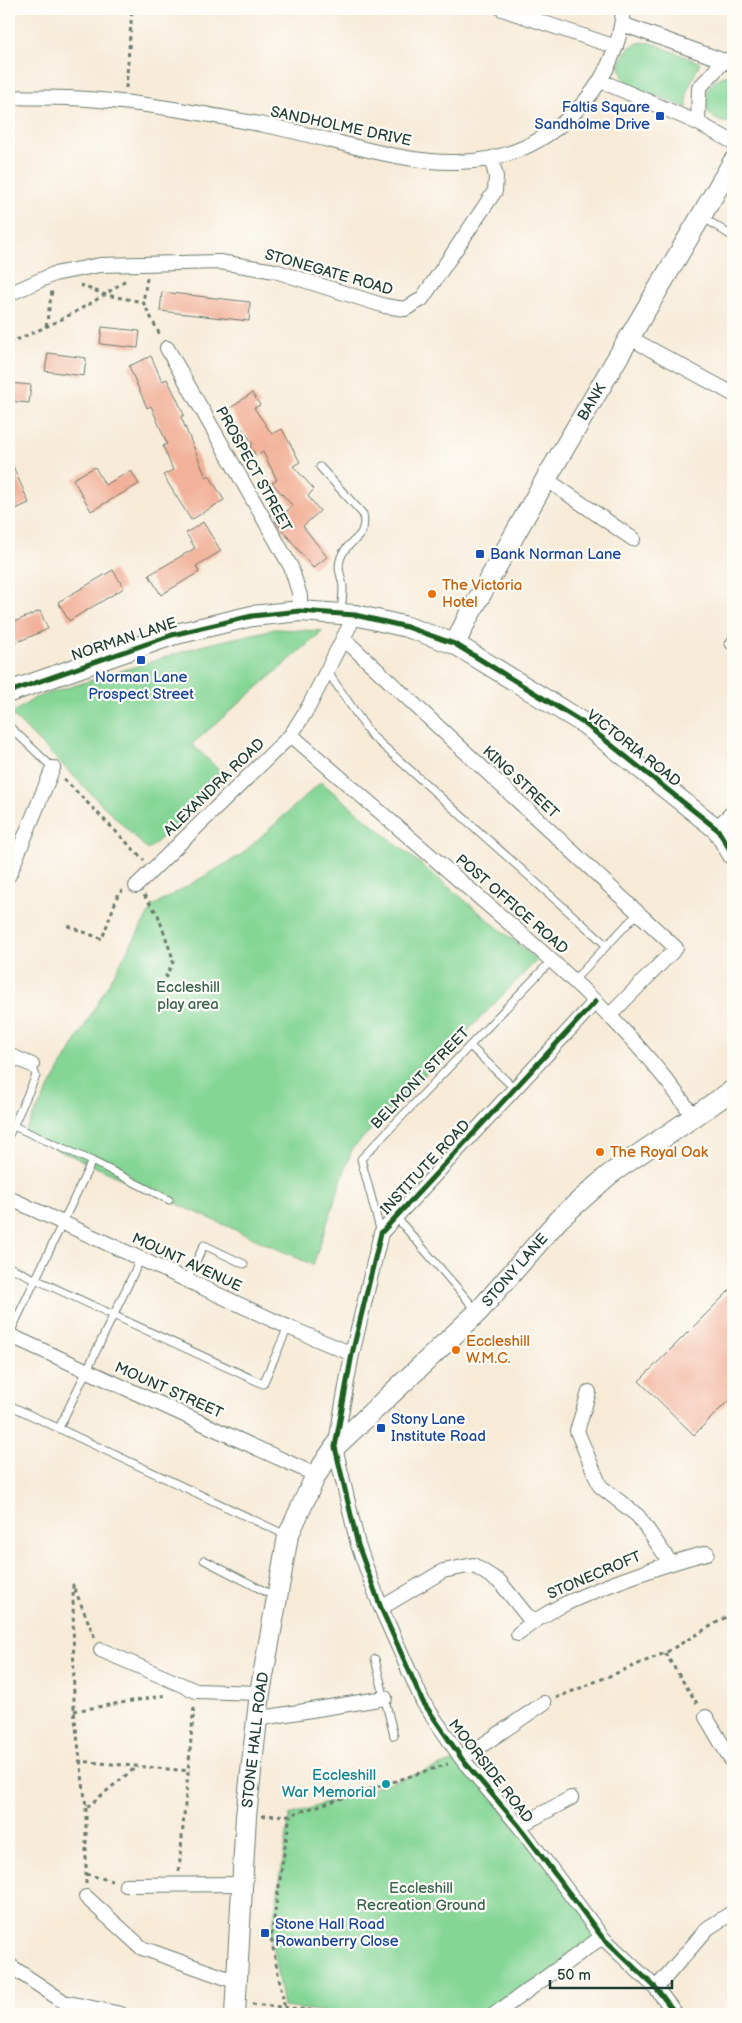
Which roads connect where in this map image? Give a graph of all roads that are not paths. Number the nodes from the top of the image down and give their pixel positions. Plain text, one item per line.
1 (502, 9) edge
2 (623, 9) edge
3 (622, 24) junction
4 (616, 47) junction
5 (729, 62) edge
6 (601, 80) junction
7 (9, 97) edge
8 (698, 123) junction
9 (733, 142) edge
10 (492, 160) junction
11 (733, 162) edge
12 (701, 216) junction
13 (733, 237) edge
14 (9, 294) edge
15 (630, 338) junction
16 (167, 348) road end
17 (733, 394) edge
18 (320, 467) dead end
19 (546, 479) junction
20 (633, 539) dead end
21 (300, 610) junction
22 (348, 613) junction
23 (733, 637) edge
24 (344, 639) junction
25 (455, 644) junction
26 (733, 648) edge
27 (327, 671) junction
28 (9, 692) edge
29 (9, 726) edge
30 (291, 735) junction
31 (53, 768) joint
32 (733, 816) edge
33 (718, 830) junction
34 (733, 855) edge
35 (9, 875) edge
36 (136, 886) road end
37 (638, 913) junction
38 (606, 945) junction
39 (552, 960) junction
40 (574, 980) junction
41 (596, 1001) junction
42 (610, 1015) junction
43 (470, 1046) junction
44 (9, 1055) edge
45 (32, 1065) joint
46 (514, 1088) junction
47 (733, 1090) edge
48 (693, 1116) junction
49 (11, 1125) edge
50 (9, 1135) edge
51 (92, 1161) junction
52 (9, 1198) edge
53 (168, 1200) dead end
54 (396, 1217) junction
55 (64, 1223) junction
56 (381, 1233) junction
57 (140, 1258) junction
58 (244, 1264) dead end
59 (9, 1267) edge
60 (35, 1280) junction
61 (187, 1280) junction
62 (478, 1312) junction
63 (114, 1315) junction
64 (288, 1327) junction
65 (9, 1335) edge
66 (352, 1354) junction
67 (87, 1371) junction
68 (589, 1392) dead end
69 (9, 1405) edge
70 (59, 1428) junction
71 (335, 1447) junction
72 (316, 1475) junction
73 (288, 1536) junction
74 (707, 1554) dead end
75 (204, 1560) dead end
76 (670, 1562) junction
77 (276, 1597) junction
78 (381, 1608) junction
79 (532, 1622) junction
80 (518, 1634) dead end
81 (100, 1650) road end
82 (375, 1659) dead end
83 (260, 1693) junction
84 (385, 1698) junction
85 (544, 1703) road end
86 (706, 1717) road end
87 (256, 1719) junction
88 (394, 1736) dead end
89 (462, 1759) junction
90 (733, 1763) edge
91 (571, 1798) dead end
92 (518, 1826) junction
93 (242, 1884) junction
94 (126, 1885) road end
95 (86, 1897) road end
96 (733, 1912) edge
97 (602, 1937) junction
98 (9, 1964) edge
99 (237, 1982) junction
100 (656, 1988) junction
101 (236, 2008) edge
102 (672, 2010) edge
103 (121, 2014) edge
104 (495, 2014) edge
105 (656, 2014) edge

1 - 4 street
2 - 3 street, SANDHOLME DRIVE
3 - 4 street, SANDHOLME DRIVE
3 - 5 street
4 - 6 street, SANDHOLME DRIVE
5 - 8 street
6 - 8 street
6 - 10 street, SANDHOLME DRIVE
7 - 10 street, SANDHOLME DRIVE
8 - 9 street
10 - 14 street, STONEGATE ROAD
11 - 12 street, BANK
12 - 13 lane
12 - 15 street, BANK
15 - 17 street
15 - 19 street, BANK
16 - 21 street, PROSPECT STREET
18 - 22 lane
19 - 20 street
19 - 25 street, BANK
21 - 22 street, NORMAN LANE
21 - 28 street, NORMAN LANE
22 - 24 street, ALEXANDRA ROAD
22 - 25 street, NORMAN LANE
23 - 26 lane
24 - 27 street, ALEXANDRA ROAD
24 - 37 street, KING STREET
25 - 33 street, VICTORIA ROAD
27 - 30 street, ALEXANDRA ROAD
27 - 38 lane
29 - 31 lane
30 - 36 street, ALEXANDRA ROAD
30 - 39 street, POST OFFICE ROAD
31 - 35 street
32 - 33 street
33 - 34 street, VICTORIA ROAD
37 - 38 lane
37 - 42 street, KING STREET
38 - 40 lane
39 - 40 street, POST OFFICE ROAD
39 - 43 lane, BELMONT STREET
40 - 41 street, POST OFFICE ROAD
41 - 42 street, POST OFFICE ROAD
41 - 46 street, INSTITUTE ROAD
42 - 48 street, POST OFFICE ROAD
43 - 46 lane
43 - 56 lane, BELMONT STREET
44 - 45 street
45 - 49 lane
46 - 54 street, INSTITUTE ROAD
47 - 48 street, STONY LANE
48 - 62 street, STONY LANE
49 - 50 lane
49 - 51 lane
51 - 53 lane
51 - 55 lane
52 - 55 street, MOUNT AVENUE
54 - 56 street, INSTITUTE ROAD
54 - 62 lane
55 - 57 street, MOUNT AVENUE
55 - 60 lane
56 - 66 street, INSTITUTE ROAD
57 - 61 street, MOUNT AVENUE
57 - 63 lane
58 - 61 lane
59 - 60 lane
60 - 63 lane
60 - 65 lane
61 - 64 street, MOUNT AVENUE
62 - 71 street, STONY LANE
63 - 64 lane
63 - 67 lane
64 - 66 street, MOUNT AVENUE
65 - 67 street, MOUNT STREET
66 - 71 street, INSTITUTE ROAD
67 - 70 lane
67 - 72 street, MOUNT STREET
68 - 76 street, STONECROFT
69 - 70 lane
70 - 73 lane
71 - 72 street, STONY LANE
71 - 78 street, MOORSIDE ROAD
72 - 73 street, STONE HALL ROAD
73 - 77 street, STONE HALL ROAD
74 - 76 street, STONECROFT
75 - 77 lane
76 - 79 street, STONECROFT
77 - 83 street, STONE HALL ROAD
78 - 79 street
78 - 89 street, MOORSIDE ROAD
79 - 80 street, STONECROFT
81 - 83 street
82 - 84 lane
83 - 87 street, STONE HALL ROAD
84 - 87 street
84 - 88 lane
85 - 89 street
86 - 90 street
87 - 93 street, STONE HALL ROAD
89 - 92 street, MOORSIDE ROAD
91 - 92 street
92 - 97 street, MOORSIDE ROAD
93 - 94 street
93 - 99 street, STONE HALL ROAD
95 - 99 street
96 - 100 street
97 - 100 street, MOORSIDE ROAD
97 - 104 street
98 - 103 street
99 - 101 street, STONE HALL ROAD
100 - 102 street, MOORSIDE ROAD
102 - 105 lane

